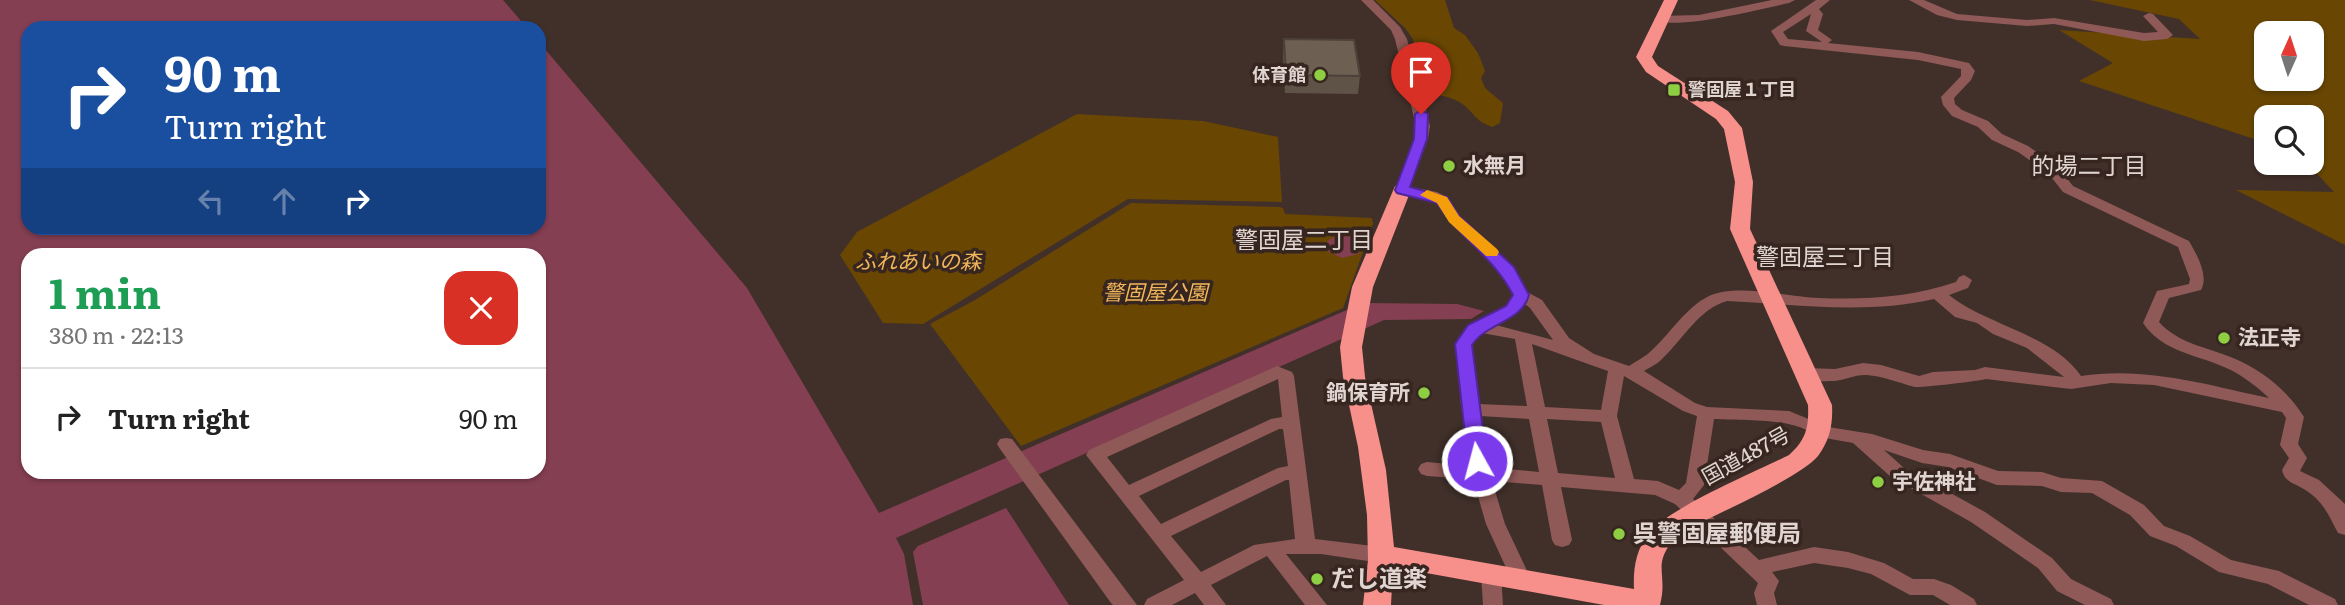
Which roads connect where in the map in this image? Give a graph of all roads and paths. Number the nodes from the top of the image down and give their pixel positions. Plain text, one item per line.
1 (1367, 0) edge
2 (1671, 0) edge
3 (1789, 0) edge
4 (1915, 0) edge
5 (1818, 4) edge
6 (2149, 16) dead end
7 (1660, 19) junction
8 (1826, 40) dead end
9 (1402, 190) junction
10 (1964, 281) dead end
11 (1937, 294) junction
12 (1521, 295) junction
13 (1772, 299) junction
14 (1477, 327) junction
15 (1522, 336) junction
16 (1588, 358) junction
17 (1624, 371) junction
18 (1806, 374) junction
19 (2077, 382) junction
20 (2288, 406) junction
21 (1471, 410) junction
22 (1538, 413) junction
23 (1706, 413) junction
24 (1608, 416) junction
25 (1292, 423) junction
26 (1820, 431) junction
27 (1857, 438) junction
28 (1008, 448) dead end
29 (1427, 469) dead end
30 (1297, 473) junction
31 (1480, 474) junction
32 (1552, 480) junction
33 (1626, 485) junction
34 (1126, 494) junction
35 (1690, 506) junction
36 (2345, 528) edge
37 (1159, 533) junction
38 (1562, 540) dead end
39 (1306, 546) junction
40 (1273, 548) junction
41 (1381, 555) junction
42 (1756, 568) junction
43 (1491, 574) junction
44 (1521, 579) junction
45 (1198, 582) junction
46 (1648, 603) edge
47 (1127, 605) edge
48 (1154, 605) edge
49 (1216, 605) edge
50 (1317, 605) edge
51 (1377, 605) edge
52 (1493, 605) edge
53 (1767, 605) edge
54 (1968, 605) edge
55 (2104, 605) edge
56 (2328, 605) edge

1 - 9 street
2 - 7 highway, 国道487号
3 - 7 street
4 - 6 street
5 - 8 street
5 - 20 street
7 - 13 highway, 国道487号
9 - 12 street
9 - 41 highway
10 - 11 street
11 - 13 street
11 - 19 street
12 - 14 street
12 - 16 street
13 - 17 street
13 - 18 highway, 国道487号
14 - 15 street
14 - 21 street
15 - 16 street
15 - 22 street
16 - 17 street
17 - 23 street
17 - 24 street
18 - 19 street
18 - 26 highway, 国道487号
19 - 20 street
20 - 36 street
21 - 22 street
21 - 31 street
22 - 24 street
22 - 32 street
23 - 26 street
23 - 35 street
24 - 33 street
25 - 30 street
25 - 34 street
25 - 34 street
26 - 27 street
26 - 35 highway, 国道487号
27 - 55 street
27 - 56 street
28 - 47 street
29 - 31 street
30 - 37 street
30 - 39 street
31 - 32 street
31 - 44 street
32 - 33 street
32 - 38 street
33 - 35 street
34 - 37 street
35 - 42 street
35 - 46 highway, 国道487号
37 - 45 street
39 - 40 street
39 - 41 street
40 - 45 street
40 - 50 street
41 - 43 highway, 国道487号
41 - 51 highway
42 - 53 street
42 - 54 street
43 - 44 highway, 国道487号
43 - 52 street
44 - 46 highway, 国道487号
45 - 48 street
45 - 49 street

